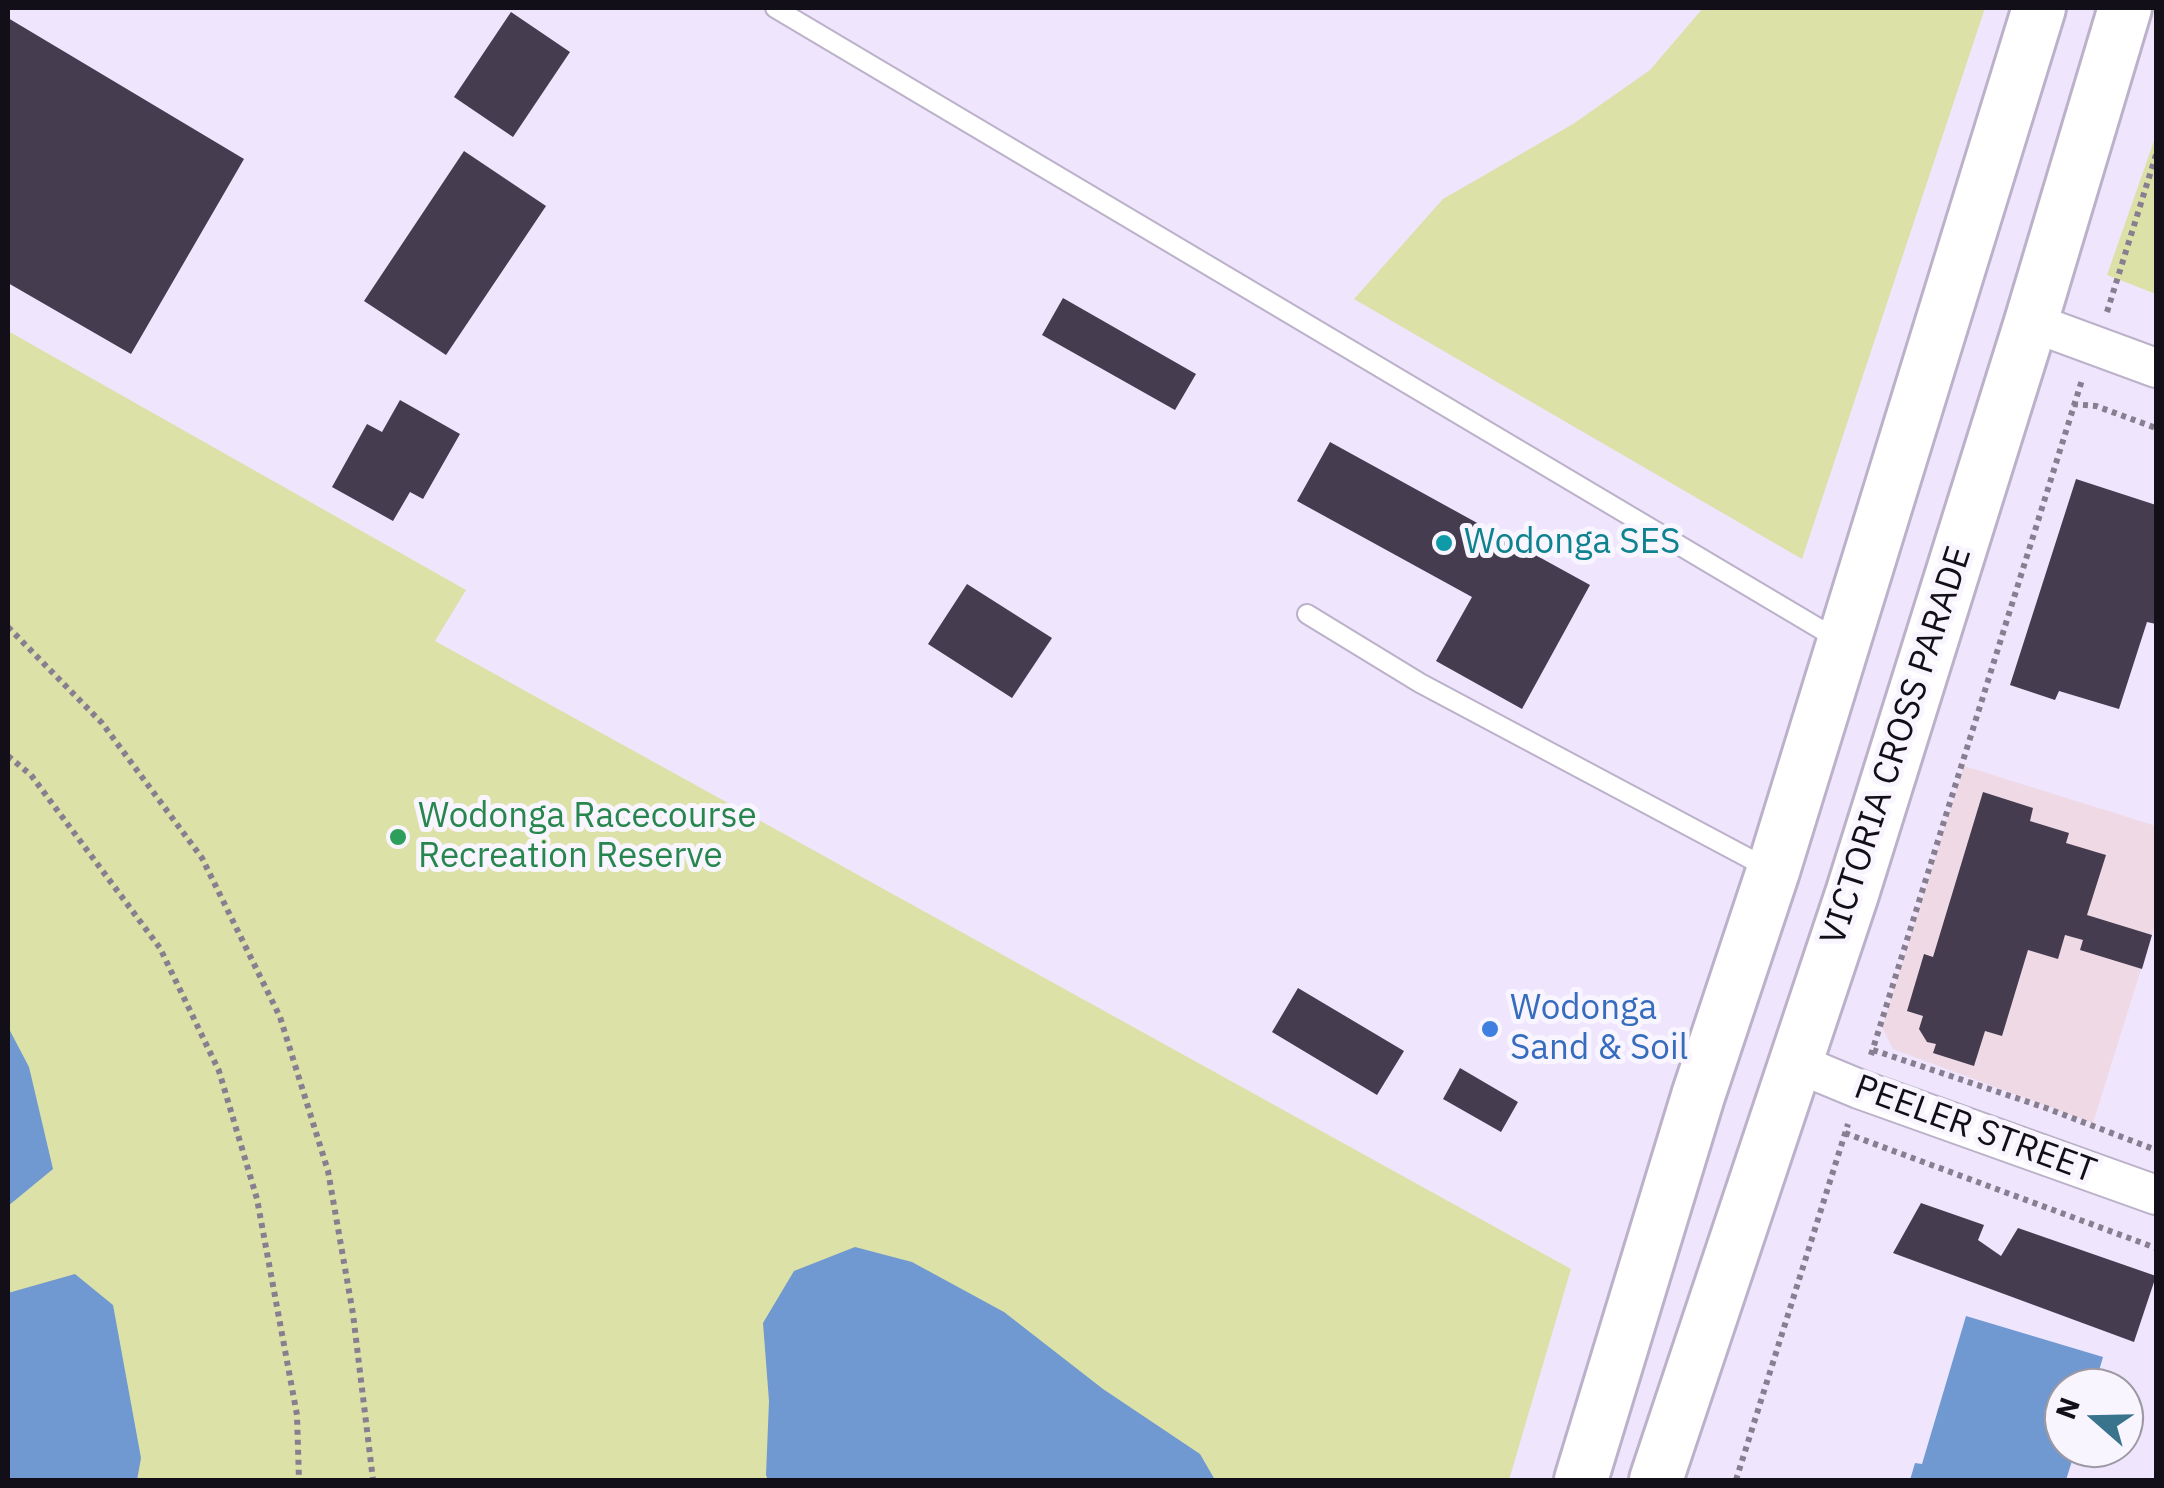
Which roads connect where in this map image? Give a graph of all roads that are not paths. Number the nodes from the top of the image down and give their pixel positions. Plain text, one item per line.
1 (775, 8) edge
2 (2039, 8) edge
3 (2125, 8) edge
4 (1951, 297) junction
5 (2031, 322) junction
6 (2156, 368) edge
7 (1308, 614) dead end
8 (1842, 642) junction
9 (1773, 871) junction
10 (1852, 894) junction
11 (1794, 1062) junction
12 (2156, 1195) edge
13 (1581, 1480) edge
14 (1656, 1480) edge

1 - 8 lane
2 - 4 main road
3 - 5 main road, VICTORIA CROSS PARADE
4 - 5 main road
4 - 8 main road
5 - 6 street
5 - 10 main road, VICTORIA CROSS PARADE
7 - 9 lane
8 - 9 main road
9 - 10 main road
9 - 13 main road
10 - 11 main road, VICTORIA CROSS PARADE
11 - 12 street, PEELER STREET
11 - 14 main road, VICTORIA CROSS PARADE

